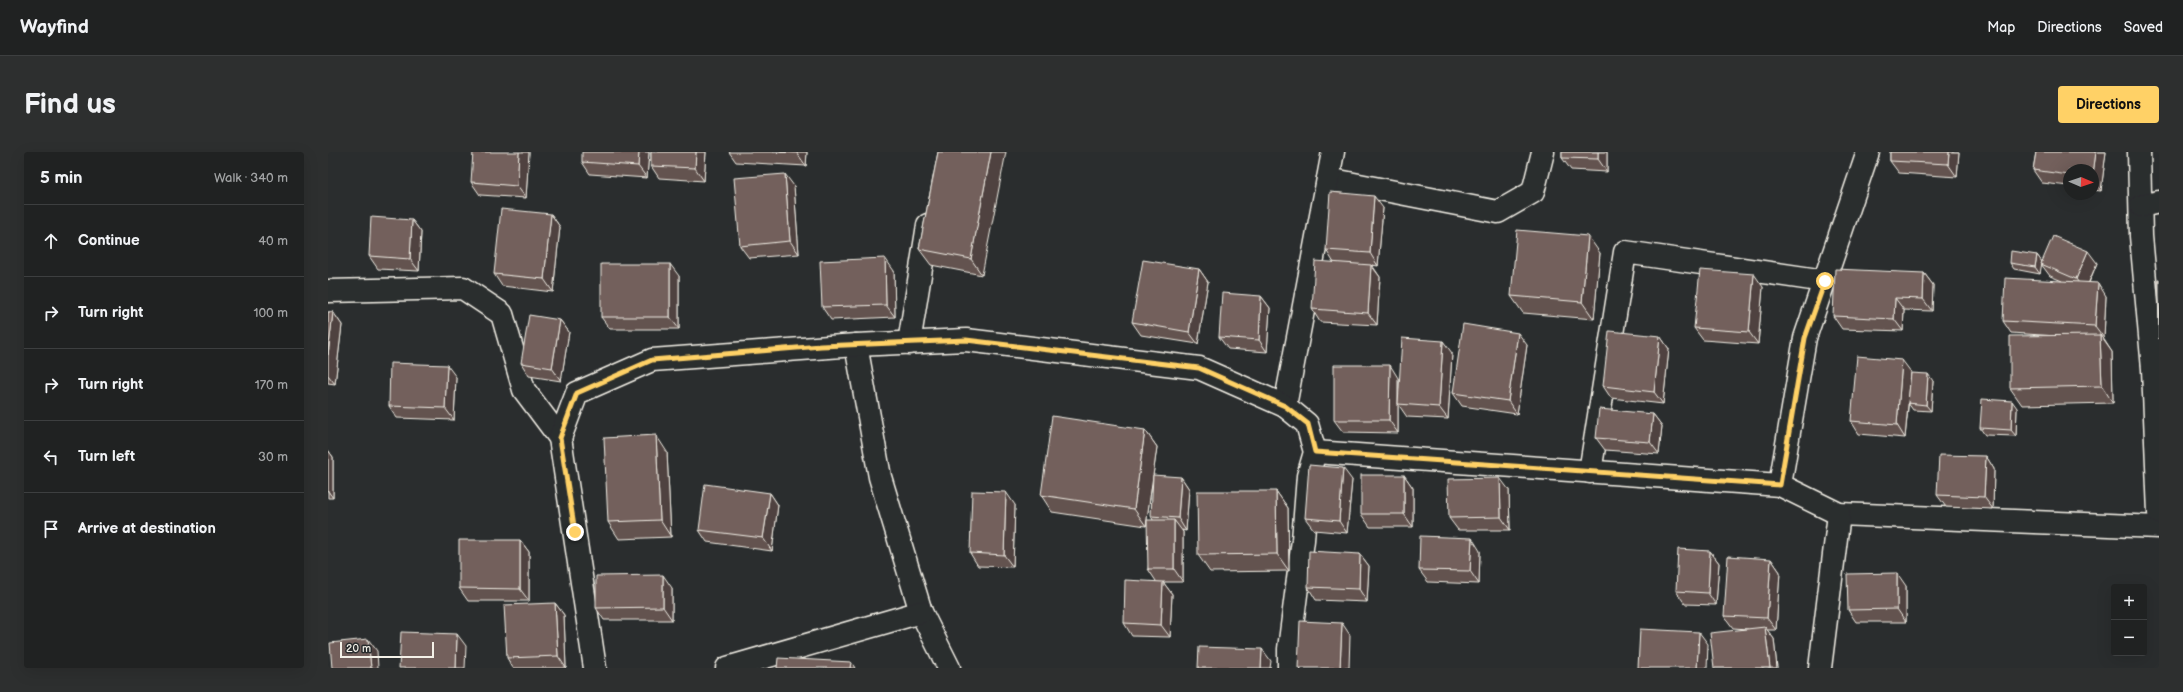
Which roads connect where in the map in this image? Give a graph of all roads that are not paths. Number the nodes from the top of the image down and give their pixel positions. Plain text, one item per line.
1 (1333, 152) edge
2 (1543, 152) edge
3 (1868, 152) edge
4 (2139, 152) edge
5 (1328, 179) junction
6 (2150, 204) edge
7 (931, 205) edge
8 (1825, 281) junction
9 (328, 291) edge
10 (909, 343) junction
11 (856, 345) junction
12 (1285, 406) junction
13 (560, 438) junction
14 (1315, 452) junction
15 (1590, 472) junction
16 (1780, 485) junction
17 (2159, 513) edge
18 (1839, 514) junction
19 (2159, 527) edge
20 (921, 612) junction
21 (595, 668) edge
22 (727, 668) edge
23 (949, 668) edge
24 (1289, 668) edge
25 (1820, 668) edge

1 - 5 street
2 - 5 street
3 - 8 street
4 - 6 street
5 - 12 street
6 - 17 street
7 - 10 street
8 - 15 street
8 - 16 street
9 - 13 street
10 - 11 street
10 - 12 street
11 - 13 street
11 - 20 street
12 - 14 street
13 - 21 street
14 - 15 street
14 - 24 street
15 - 16 street
16 - 18 street
18 - 19 street
18 - 25 street
20 - 22 street
20 - 23 street

